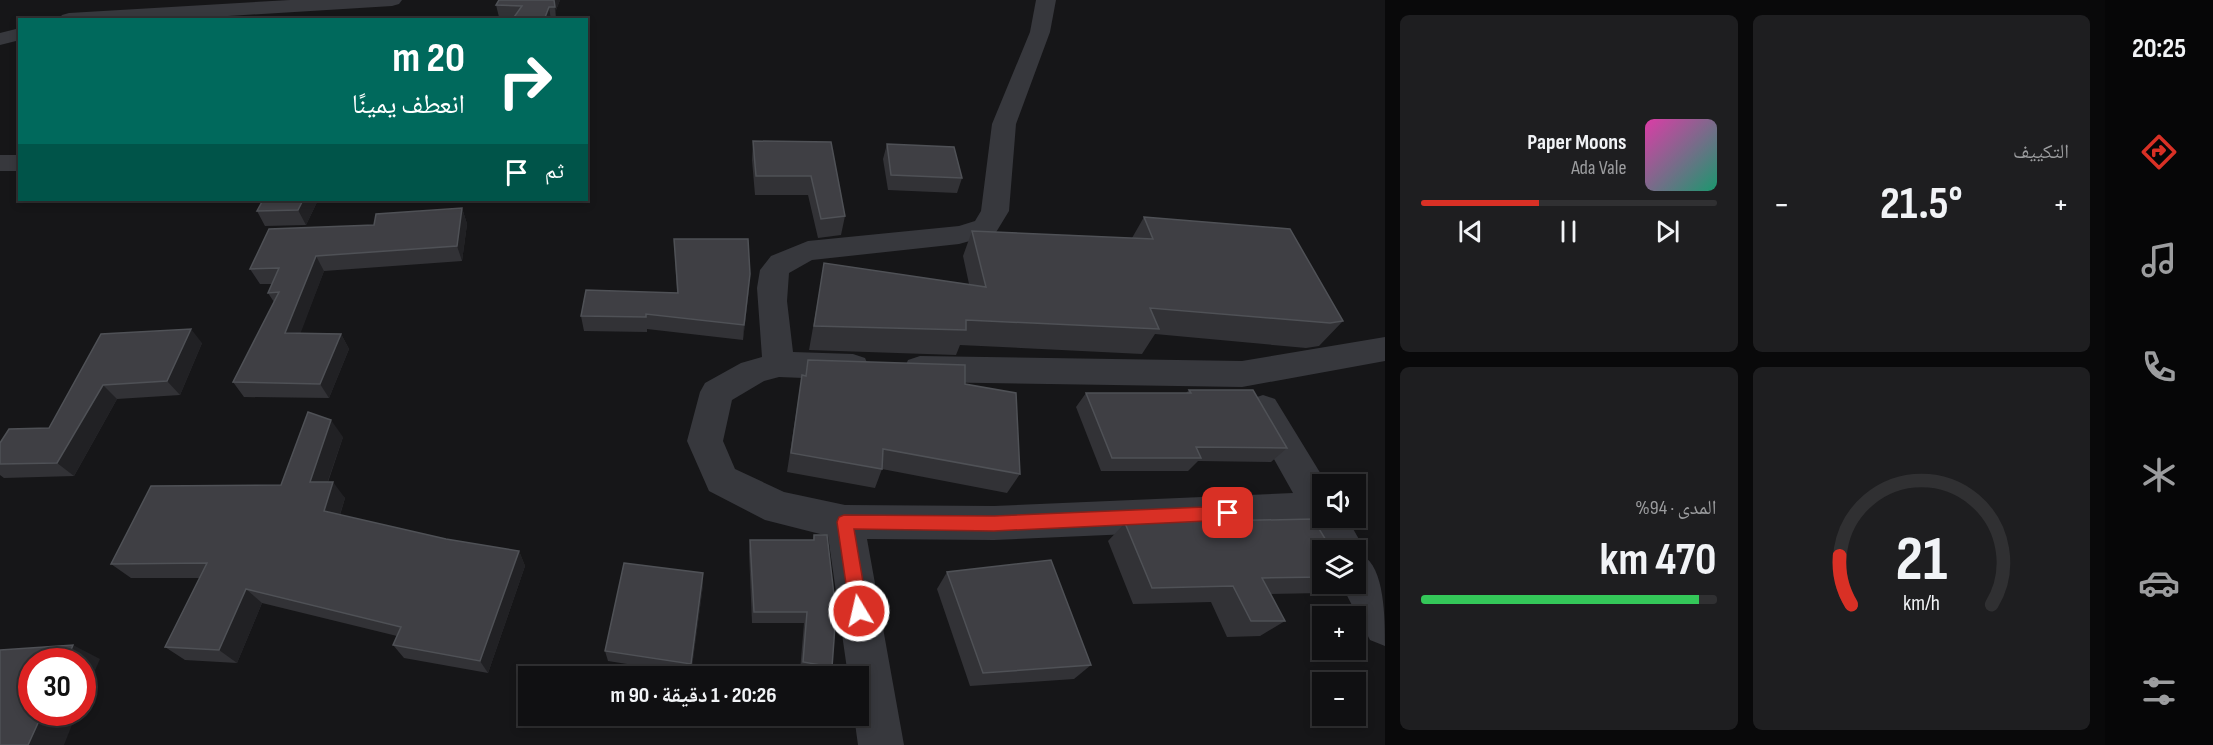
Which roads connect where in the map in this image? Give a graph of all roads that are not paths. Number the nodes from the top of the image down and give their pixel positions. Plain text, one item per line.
1 (105, 0) edge
2 (392, 0) edge
3 (1046, 0) edge
4 (70, 18) edge
5 (85, 18) edge
6 (18, 34) edge
7 (0, 39) edge
8 (0, 163) edge
9 (18, 163) edge
10 (1385, 349) edge
11 (779, 364) junction
12 (1242, 374) junction
13 (1312, 492) edge
14 (1312, 512) edge
15 (844, 522) junction
16 (1366, 590) edge
17 (1385, 625) edge
18 (881, 745) edge

1 - 4 street
2 - 5 street
3 - 11 street
6 - 7 street
8 - 9 street
10 - 12 street
11 - 12 street
11 - 15 street
12 - 13 street
14 - 15 street
15 - 18 street
16 - 17 street

